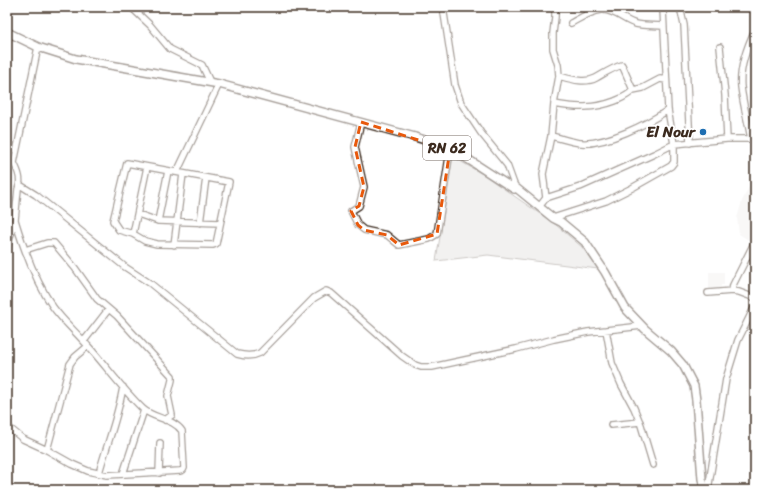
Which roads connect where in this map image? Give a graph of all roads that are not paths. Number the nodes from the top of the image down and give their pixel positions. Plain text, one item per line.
1 (132, 7) edge
2 (443, 7) edge
3 (555, 7) edge
4 (662, 7) edge
5 (680, 7) edge
6 (571, 23) dead end
7 (663, 26) junction
8 (755, 30) edge
9 (7, 32) edge
10 (38, 47) junction
11 (720, 47) dead end
12 (559, 76) junction
13 (666, 80) junction
14 (210, 82) junction
15 (219, 84) junction
16 (633, 90) junction
17 (554, 104) junction
18 (668, 110) junction
19 (361, 122) junction
20 (551, 136) junction
21 (753, 139) edge
22 (727, 140) junction
23 (690, 143) junction
24 (674, 144) junction
25 (450, 150) junction
26 (7, 159) edge
27 (14, 163) junction
28 (147, 167) junction
29 (168, 171) junction
30 (180, 173) junction
31 (206, 178) junction
32 (20, 185) junction
33 (515, 187) junction
34 (546, 198) junction
35 (539, 207) junction
36 (138, 214) junction
37 (553, 218) junction
38 (15, 220) junction
39 (158, 221) junction
40 (177, 223) junction
41 (200, 223) junction
42 (220, 223) junction
43 (133, 234) junction
44 (754, 243) edge
45 (174, 245) junction
46 (7, 247) edge
47 (25, 250) junction
48 (732, 291) junction
49 (708, 293) dead end
50 (755, 298) edge
51 (755, 306) edge
52 (108, 310) junction
53 (642, 326) junction
54 (606, 330) junction
55 (86, 343) junction
56 (123, 387) junction
57 (144, 410) junction
58 (165, 420) junction
59 (640, 422) junction
60 (611, 425) dead end
61 (7, 426) edge
62 (160, 443) dead end
63 (47, 450) junction
64 (653, 465) dead end
65 (99, 473) junction
66 (159, 473) junction
67 (122, 474) junction
68 (705, 490) edge
69 (708, 490) edge

1 - 14 street
2 - 33 street
3 - 12 street
4 - 7 street
5 - 23 street
6 - 7 street
7 - 13 street
8 - 21 street
9 - 10 main road, RN 62
10 - 14 main road, RN 62
10 - 27 street
11 - 22 street
12 - 16 street
12 - 17 street
13 - 16 street
13 - 18 street
14 - 15 main road, RN 62
15 - 19 main road, RN 62
15 - 30 street
16 - 17 street
17 - 20 street
18 - 20 street
18 - 24 street
19 - 25 main road, RN 62
19 - 25 street
20 - 34 street
21 - 22 street
22 - 23 street
23 - 24 street
24 - 34 street
24 - 37 street
25 - 33 main road, RN 62
26 - 27 street
27 - 32 street
28 - 29 street
28 - 36 street
28 - 43 street
29 - 30 street
29 - 39 street
30 - 31 street
30 - 40 street
31 - 41 street
31 - 42 street
32 - 38 street
32 - 54 street
33 - 35 main road, RN 62
34 - 35 street
35 - 37 main road, RN 62
36 - 39 street
36 - 43 street
37 - 53 main road, RN 62
38 - 46 street
38 - 47 street
39 - 40 street
40 - 41 street
40 - 45 street
41 - 42 street
42 - 45 street
43 - 45 street
44 - 48 street
47 - 52 street
47 - 55 street
48 - 49 street
48 - 50 street
51 - 69 street
52 - 55 street
52 - 58 street
53 - 54 street
53 - 68 main road, RN 62
54 - 59 street
55 - 56 street
55 - 63 street
56 - 57 street
56 - 65 street
57 - 58 street
57 - 67 street
58 - 66 street
59 - 60 street
59 - 64 street
61 - 63 street
62 - 66 street
63 - 65 street
65 - 67 street
66 - 67 street

